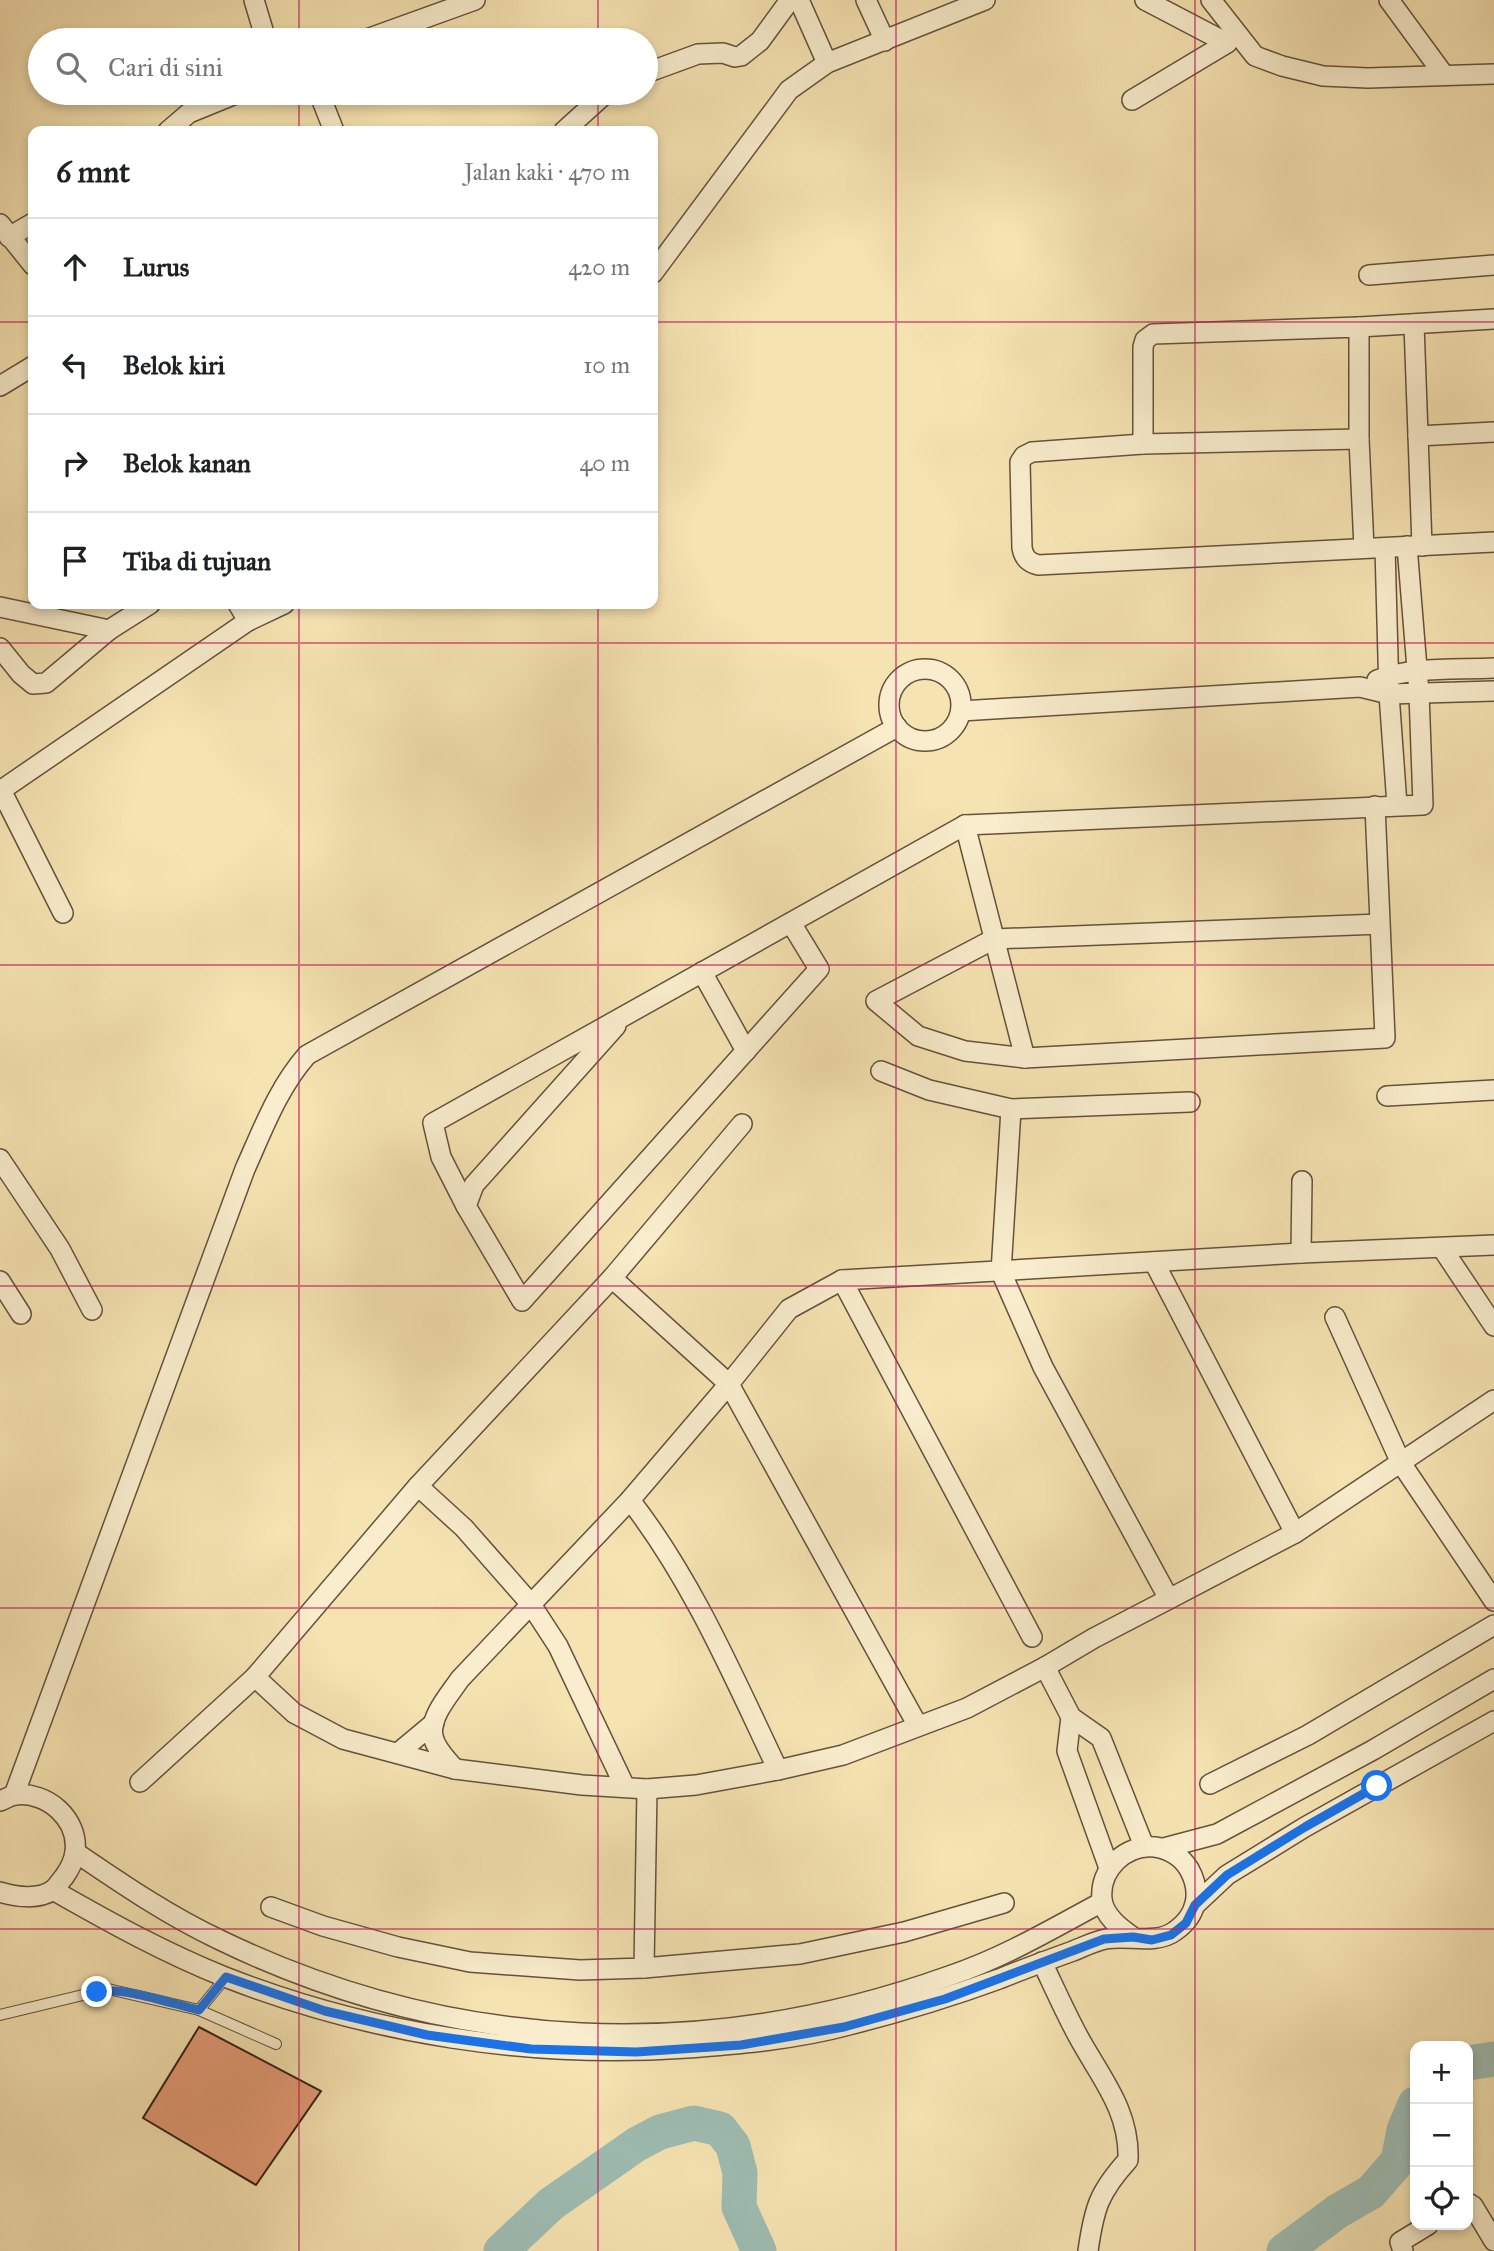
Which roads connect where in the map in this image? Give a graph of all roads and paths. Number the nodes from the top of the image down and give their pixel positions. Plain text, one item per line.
1 (254, 0) edge
2 (475, 0) edge
3 (790, 0) edge
4 (799, 0) edge
5 (866, 0) edge
6 (985, 0) edge
7 (1144, 0) edge
8 (1211, 0) edge
9 (1389, 0) edge
10 (262, 28) edge
11 (397, 28) edge
12 (885, 41) junction
13 (827, 64) junction
14 (658, 69) edge
15 (1494, 74) edge
16 (1444, 75) junction
17 (1132, 100) dead end
18 (208, 105) edge
19 (324, 105) edge
20 (593, 105) edge
21 (176, 126) edge
22 (332, 126) edge
23 (570, 126) edge
24 (28, 224) edge
25 (5, 231) edge
26 (28, 259) edge
27 (1494, 265) edge
28 (658, 266) edge
29 (1369, 275) dead end
30 (1494, 319) edge
31 (1414, 324) junction
32 (1359, 327) junction
33 (28, 369) edge
34 (0, 386) edge
35 (1494, 432) edge
36 (1418, 436) junction
37 (1359, 439) junction
38 (1143, 444) junction
39 (1494, 542) edge
40 (1415, 546) junction
41 (1364, 548) junction
42 (1385, 548) junction
43 (0, 607) edge
44 (142, 609) edge
45 (243, 612) edge
46 (109, 630) junction
47 (0, 648) edge
48 (1494, 668) edge
49 (1417, 672) junction
50 (1388, 685) junction
51 (1494, 691) edge
52 (1419, 693) junction
53 (961, 711) junction
54 (897, 727) junction
55 (1, 790) edge
56 (1375, 806) junction
57 (1398, 806) junction
58 (965, 825) junction
59 (62, 913) dead end
60 (791, 922) junction
61 (1380, 924) junction
62 (995, 939) junction
63 (702, 972) junction
64 (626, 1015) junction
65 (746, 1051) junction
66 (1025, 1058) junction
67 (881, 1071) dead end
68 (1494, 1090) edge
69 (1387, 1096) dead end
70 (1190, 1102) dead end
71 (1011, 1109) junction
72 (742, 1124) dead end
73 (0, 1159) edge
74 (1302, 1181) dead end
75 (466, 1206) junction
76 (1494, 1245) edge
77 (1442, 1248) junction
78 (1301, 1253) junction
79 (1154, 1262) junction
80 (1001, 1272) junction
81 (612, 1278) junction
82 (842, 1280) junction
83 (0, 1281) edge
84 (92, 1310) dead end
85 (21, 1314) dead end
86 (1335, 1317) dead end
87 (1494, 1326) edge
88 (729, 1384) junction
89 (1494, 1399) edge
90 (1401, 1463) junction
91 (418, 1486) junction
92 (629, 1500) junction
93 (1295, 1533) junction
94 (1169, 1599) junction
95 (1494, 1601) edge
96 (530, 1603) junction
97 (1494, 1625) edge
98 (1032, 1637) dead end
99 (1045, 1667) junction
100 (255, 1677) junction
101 (1494, 1679) edge
102 (1071, 1717) junction
103 (1494, 1721) edge
104 (434, 1723) junction
105 (918, 1726) junction
106 (398, 1753) junction
107 (455, 1769) junction
108 (778, 1770) junction
109 (139, 1782) dead end
110 (1210, 1784) dead end
111 (625, 1787) junction
112 (647, 1789) junction
113 (7, 1798) edge
114 (1144, 1846) junction
115 (1164, 1848) junction
116 (75, 1852) junction
117 (1109, 1868) junction
118 (53, 1890) junction
119 (2, 1895) edge
120 (1102, 1902) junction
121 (1004, 1903) dead end
122 (1195, 1905) junction
123 (271, 1907) dead end
124 (1133, 1937) junction
125 (1042, 1962) junction
126 (644, 1968) junction
127 (226, 1977) junction
128 (199, 2010) junction
129 (0, 2015) edge
130 (276, 2044) dead end
131 (1473, 2206) edge
132 (1420, 2230) edge
133 (1494, 2241) edge
134 (1088, 2251) edge
135 (1403, 2251) edge

1 - 10 street
2 - 11 street
3 - 14 street
4 - 13 street
5 - 12 street
6 - 12 street
7 - 17 street
8 - 16 street
9 - 16 street
12 - 13 street
13 - 28 street
15 - 16 street
18 - 21 street
19 - 22 street
20 - 23 street
24 - 25 street
25 - 26 street
27 - 29 street
30 - 31 street
31 - 32 street
31 - 36 street
32 - 37 street
32 - 38 street
33 - 34 street
35 - 36 street
36 - 40 street
37 - 38 street
37 - 41 street
38 - 41 street
39 - 40 street
40 - 42 street
40 - 49 street
41 - 42 street
42 - 50 street
43 - 46 street
44 - 46 street
45 - 55 street
46 - 47 street
48 - 49 street
49 - 50 street
49 - 52 street
50 - 52 street
50 - 53 street
50 - 57 street
51 - 52 street
52 - 57 street
53 - 54 street
53 - 54 street
54 - 113 street
55 - 59 street
56 - 57 street
56 - 58 street
56 - 61 street
58 - 60 street
58 - 62 street
60 - 63 street
60 - 65 street
61 - 62 street
61 - 66 street
62 - 66 street
62 - 66 street
63 - 64 street
63 - 65 street
64 - 75 street
64 - 75 street
65 - 75 street
67 - 71 street
68 - 69 street
70 - 71 street
71 - 80 street
72 - 81 street
73 - 84 street
74 - 78 street
76 - 77 street
77 - 78 street
77 - 87 street
78 - 79 street
79 - 80 street
79 - 93 street
80 - 82 street
80 - 94 street
81 - 88 street
81 - 91 street
82 - 88 street
82 - 98 street
83 - 85 street
86 - 90 street
88 - 92 street
88 - 105 street
89 - 90 street
90 - 93 street
90 - 95 street
91 - 96 street
91 - 100 street
92 - 96 street
92 - 108 street
93 - 94 street
94 - 99 street
96 - 104 street
96 - 111 street
97 - 110 street
99 - 102 street
99 - 105 street
100 - 106 street
100 - 109 street
101 - 115 street
102 - 114 street
102 - 117 street
103 - 122 street
104 - 106 street
104 - 107 street
105 - 108 street
106 - 107 street
107 - 111 street
108 - 112 street
111 - 112 street
112 - 126 street
113 - 116 street
114 - 115 street
114 - 117 street
115 - 122 street
116 - 118 street
116 - 120 street
117 - 120 street
118 - 119 street
118 - 127 street
120 - 124 street
121 - 126 street
122 - 124 street
123 - 126 street
124 - 125 street
125 - 127 street
125 - 134 street
127 - 128 lane
128 - 129 lane
128 - 130 lane
131 - 133 street
132 - 135 street

